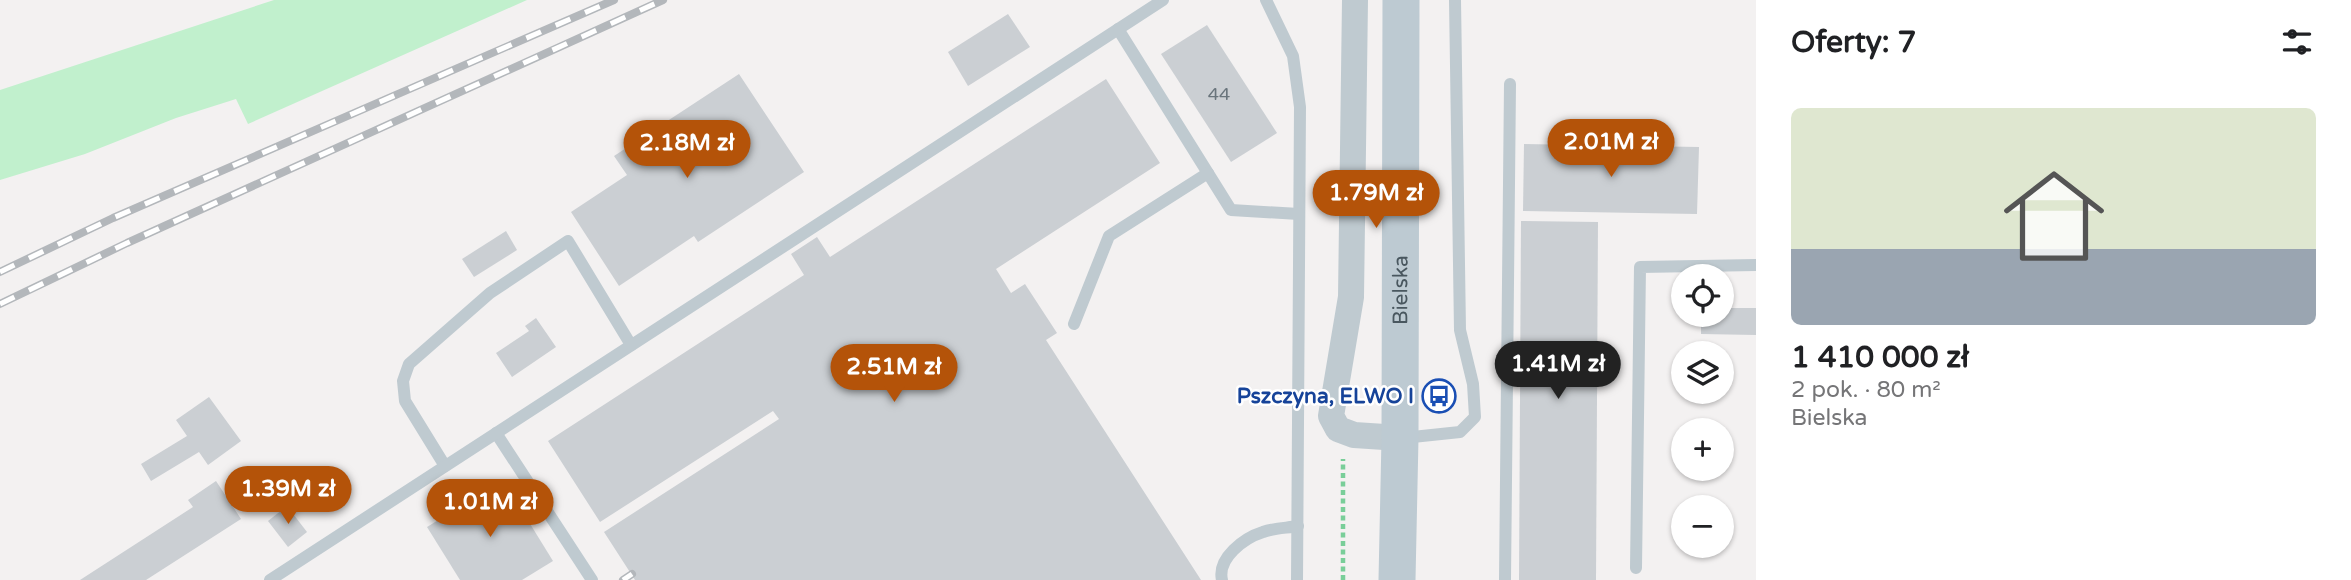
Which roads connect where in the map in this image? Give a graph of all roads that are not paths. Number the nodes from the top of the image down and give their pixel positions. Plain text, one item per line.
1 (1163, 0) edge
2 (1266, 0) edge
3 (1355, 0) edge
4 (1401, 0) edge
5 (1455, 0) edge
6 (1118, 29) junction
7 (1510, 83) dead end
8 (1208, 173) junction
9 (1299, 214) junction
10 (1756, 265) edge
11 (1074, 324) dead end
12 (631, 345) junction
13 (496, 433) junction
14 (1400, 438) junction
15 (445, 466) junction
16 (1298, 526) junction
17 (1636, 568) dead end
18 (270, 580) edge
19 (592, 580) edge
20 (1222, 580) edge
21 (1297, 580) edge
22 (1397, 580) edge
23 (1505, 580) edge

1 - 6 lane
2 - 9 lane
3 - 14 street
4 - 14 main road, Bielska
5 - 14 lane
6 - 8 lane
6 - 12 lane
7 - 23 lane
8 - 9 lane
8 - 11 lane
9 - 16 lane
10 - 17 lane
12 - 13 lane
12 - 15 lane
13 - 15 lane
13 - 19 lane
14 - 22 main road, Bielska
15 - 18 lane
16 - 20 lane
16 - 21 lane

